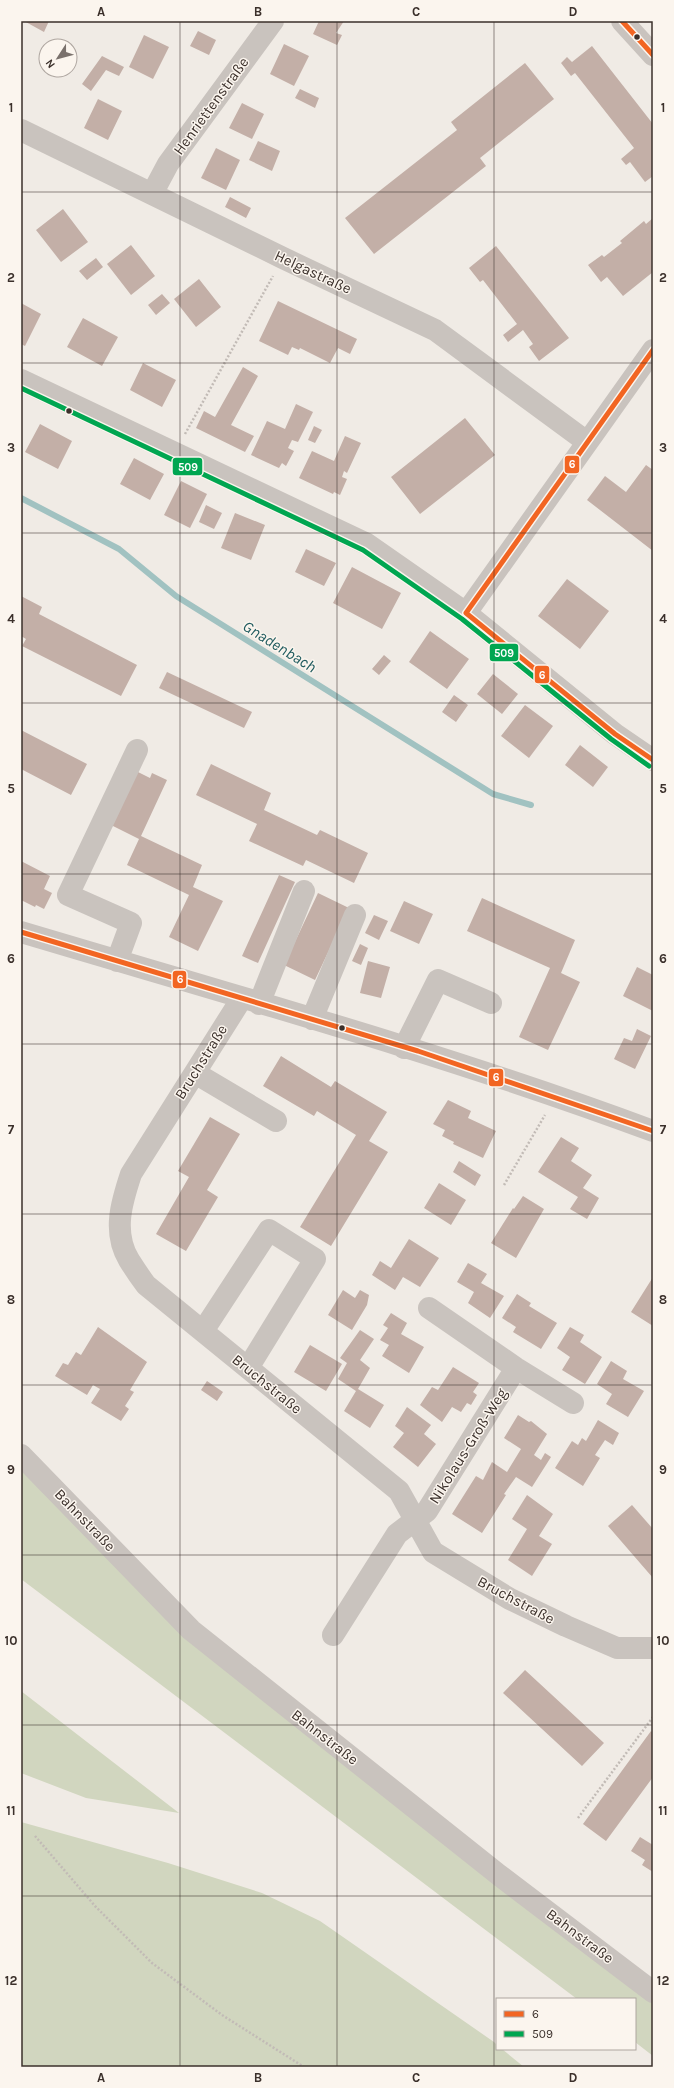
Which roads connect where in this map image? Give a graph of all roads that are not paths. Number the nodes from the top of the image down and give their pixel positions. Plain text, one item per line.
1 (273, 21) edge
2 (622, 21) edge
3 (653, 55) edge
4 (21, 130) edge
5 (152, 194) junction
6 (653, 350) edge
7 (21, 380) edge
8 (587, 442) junction
9 (466, 613) junction
10 (137, 750) dead end
11 (653, 760) edge
12 (304, 892) dead end
13 (355, 915) dead end
14 (21, 932) edge
15 (118, 961) junction
16 (250, 1001) junction
17 (491, 1003) dead end
18 (312, 1019) junction
19 (404, 1048) junction
20 (195, 1073) junction
21 (276, 1121) dead end
22 (652, 1128) edge
23 (428, 1308) dead end
24 (203, 1331) junction
25 (248, 1368) junction
26 (516, 1368) junction
27 (573, 1403) dead end
28 (21, 1455) edge
29 (415, 1520) junction
30 (333, 1635) dead end
31 (653, 1648) edge
32 (653, 1992) edge

1 - 5 street, Henriettenstraße
2 - 3 street
4 - 5 street, Helgastraße
5 - 8 street, Helgastraße
6 - 8 street
7 - 9 street
8 - 9 street
9 - 11 street
10 - 15 street
12 - 16 street, Bruchstraße
13 - 18 street
14 - 15 street
15 - 16 street
16 - 18 street
16 - 20 street, Bruchstraße
17 - 19 street
18 - 19 street
19 - 22 street
20 - 21 street
20 - 24 street, Bruchstraße
23 - 26 street
24 - 25 street, Bruchstraße
24 - 25 street
25 - 29 street, Bruchstraße
26 - 27 street
26 - 29 street, Nikolaus-Groß-Weg
28 - 32 street, Bahnstraße
29 - 30 street, Nikolaus-Groß-Weg
29 - 31 street, Bruchstraße

